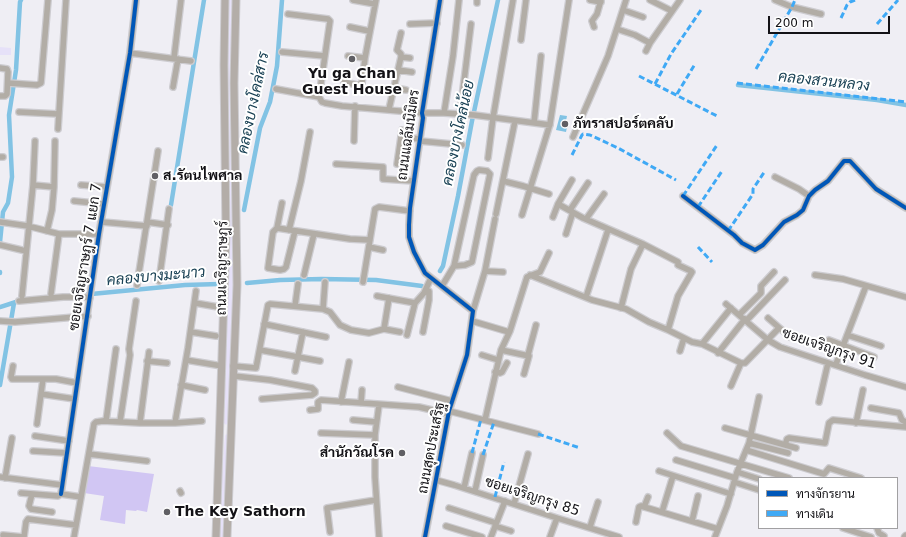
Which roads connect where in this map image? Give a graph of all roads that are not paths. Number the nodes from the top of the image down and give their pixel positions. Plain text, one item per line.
1 (48, 0) edge
2 (66, 0) edge
3 (136, 0) edge
4 (181, 0) edge
5 (225, 0) edge
6 (236, 0) edge
7 (353, 0) edge
8 (440, 0) edge
9 (459, 0) edge
10 (513, 0) edge
11 (526, 0) edge
12 (569, 0) edge
13 (590, 0) edge
14 (626, 0) edge
15 (650, 0) edge
16 (680, 0) edge
17 (775, 0) edge
18 (601, 1) edge
19 (375, 2) edge
20 (623, 10) junction
21 (672, 11) junction
22 (288, 14) dead end
23 (821, 14) dead end
24 (643, 17) dead end
25 (436, 23) junction
26 (410, 24) dead end
27 (471, 24) dead end
28 (350, 27) dead end
29 (594, 27) dead end
30 (617, 29) junction
31 (369, 31) junction
32 (401, 33) dead end
33 (521, 40) dead end
34 (650, 43) junction
35 (646, 51) dead end
36 (282, 52) dead end
37 (130, 53) junction
38 (325, 56) junction
39 (348, 56) dead end
40 (541, 56) dead end
41 (401, 57) junction
42 (365, 58) junction
43 (410, 58) dead end
44 (176, 59) junction
45 (191, 61) dead end
46 (0, 68) edge
47 (398, 70) junction
48 (412, 72) dead end
49 (344, 82) dead end
50 (12, 84) junction
51 (173, 87) dead end
52 (395, 88) junction
53 (276, 89) dead end
54 (406, 90) dead end
55 (0, 96) edge
56 (319, 97) junction
57 (355, 106) junction
58 (389, 109) junction
59 (20, 112) dead end
60 (422, 113) junction
61 (444, 113) junction
62 (58, 114) junction
63 (460, 114) junction
64 (493, 118) junction
65 (515, 121) junction
66 (534, 123) junction
67 (550, 125) junction
68 (58, 129) dead end
69 (402, 130) dead end
70 (310, 132) dead end
71 (401, 137) junction
72 (573, 138) dead end
73 (420, 140) junction
74 (35, 141) dead end
75 (55, 141) dead end
76 (354, 141) dead end
77 (462, 145) dead end
78 (158, 151) dead end
79 (488, 158) dead end
80 (336, 164) dead end
81 (397, 164) dead end
82 (775, 177) dead end
83 (572, 180) dead end
84 (414, 181) junction
85 (502, 181) junction
86 (588, 183) dead end
87 (33, 185) junction
88 (81, 185) dead end
89 (54, 187) junction
90 (107, 187) junction
91 (531, 188) junction
92 (549, 194) dead end
93 (604, 194) dead end
94 (683, 196) dead end
95 (809, 196) junction
96 (74, 202) dead end
97 (282, 203) dead end
98 (104, 204) junction
99 (558, 204) junction
100 (906, 208) edge
101 (170, 209) dead end
102 (410, 211) junction
103 (572, 211) junction
104 (522, 215) dead end
105 (553, 217) dead end
106 (586, 219) junction
107 (3, 222) edge
108 (102, 222) junction
109 (147, 224) junction
110 (168, 225) junction
111 (28, 226) junction
112 (277, 228) junction
113 (289, 230) junction
114 (608, 230) junction
115 (47, 231) junction
116 (296, 231) junction
117 (59, 234) junction
118 (99, 234) junction
119 (314, 234) junction
120 (566, 234) dead end
121 (370, 240) junction
122 (0, 244) edge
123 (643, 244) junction
124 (369, 247) junction
125 (383, 250) dead end
126 (26, 251) junction
127 (549, 254) dead end
128 (454, 266) junction
129 (485, 271) junction
130 (503, 272) dead end
131 (774, 272) dead end
132 (304, 275) dead end
133 (530, 275) junction
134 (815, 275) dead end
135 (431, 278) junction
136 (363, 279) dead end
137 (785, 280) dead end
138 (158, 281) dead end
139 (325, 282) dead end
140 (298, 284) dead end
141 (137, 285) dead end
142 (442, 286) junction
143 (866, 286) junction
144 (426, 290) junction
145 (196, 291) dead end
146 (51, 294) dead end
147 (91, 295) junction
148 (377, 296) dead end
149 (586, 297) junction
150 (906, 297) edge
151 (389, 298) junction
152 (136, 301) dead end
153 (195, 303) junction
154 (415, 303) junction
155 (295, 306) junction
156 (224, 308) junction
157 (621, 308) junction
158 (323, 309) junction
159 (473, 311) junction
160 (739, 315) junction
161 (88, 316) junction
162 (768, 318) dead end
163 (745, 320) junction
164 (0, 321) edge
165 (472, 321) junction
166 (264, 324) junction
167 (536, 325) dead end
168 (779, 328) junction
169 (384, 329) junction
170 (668, 330) junction
171 (191, 332) junction
172 (303, 332) junction
173 (400, 332) dead end
174 (423, 332) dead end
175 (510, 332) junction
176 (847, 334) junction
177 (407, 335) dead end
178 (216, 336) dead end
179 (326, 337) dead end
180 (790, 337) dead end
181 (684, 338) junction
182 (768, 340) junction
183 (829, 340) dead end
184 (702, 344) junction
185 (842, 346) junction
186 (881, 346) dead end
187 (116, 349) dead end
188 (260, 350) junction
189 (501, 350) junction
190 (680, 351) dead end
191 (149, 352) dead end
192 (718, 353) junction
193 (482, 355) dead end
194 (528, 355) junction
195 (298, 357) junction
196 (874, 357) dead end
197 (186, 360) junction
198 (498, 360) junction
199 (148, 361) junction
200 (320, 361) dead end
201 (349, 362) dead end
202 (167, 363) dead end
203 (506, 363) dead end
204 (741, 363) junction
205 (828, 363) junction
206 (836, 364) junction
207 (13, 366) dead end
208 (222, 366) junction
209 (233, 366) junction
210 (296, 371) dead end
211 (495, 372) junction
212 (524, 374) dead end
213 (234, 376) junction
214 (43, 379) junction
215 (77, 382) junction
216 (181, 385) junction
217 (731, 386) dead end
218 (398, 387) dead end
219 (906, 387) edge
220 (205, 390) dead end
221 (362, 390) dead end
222 (863, 390) dead end
223 (41, 394) junction
224 (759, 397) dead end
225 (75, 399) junction
226 (262, 399) dead end
227 (452, 401) junction
228 (341, 402) junction
229 (819, 402) dead end
230 (362, 403) junction
231 (379, 405) junction
232 (871, 408) dead end
233 (310, 410) dead end
234 (449, 412) junction
235 (353, 420) dead end
236 (485, 420) junction
237 (106, 421) junction
238 (202, 421) dead end
239 (120, 422) junction
240 (376, 422) junction
241 (906, 422) edge
242 (140, 423) junction
243 (856, 423) junction
244 (37, 424) dead end
245 (175, 424) junction
246 (906, 427) edge
247 (724, 428) dead end
248 (231, 431) junction
249 (220, 432) junction
250 (322, 433) dead end
251 (667, 433) dead end
252 (538, 434) dead end
253 (375, 435) junction
254 (751, 435) junction
255 (35, 436) dead end
256 (12, 438) dead end
257 (68, 441) junction
258 (749, 443) junction
259 (785, 445) junction
260 (796, 448) dead end
261 (746, 450) junction
262 (32, 451) dead end
263 (66, 453) junction
264 (472, 453) dead end
265 (788, 453) dead end
266 (89, 454) junction
267 (528, 454) dead end
268 (483, 455) dead end
269 (676, 460) dead end
270 (147, 461) dead end
271 (740, 464) junction
272 (659, 471) dead end
273 (737, 472) junction
274 (673, 476) junction
275 (786, 477) edge
276 (858, 477) edge
277 (3, 478) edge
278 (758, 479) edge
279 (436, 480) junction
280 (735, 480) junction
281 (62, 486) junction
282 (464, 488) junction
283 (758, 490) edge
284 (474, 491) junction
285 (21, 493) dead end
286 (32, 494) junction
287 (61, 494) junction
288 (731, 494) junction
289 (698, 496) dead end
290 (648, 497) dead end
291 (81, 498) junction
292 (376, 500) junction
293 (505, 501) junction
294 (598, 502) dead end
295 (514, 504) junction
296 (644, 507) junction
297 (449, 508) dead end
298 (52, 512) dead end
299 (662, 512) junction
300 (556, 518) junction
301 (692, 521) junction
302 (636, 522) dead end
303 (76, 525) junction
304 (496, 525) junction
305 (446, 526) dead end
306 (590, 528) junction
307 (718, 529) junction
308 (846, 529) edge
309 (877, 529) edge
310 (511, 531) dead end
311 (330, 532) dead end
312 (3, 535) dead end
313 (608, 535) edge
314 (24, 537) edge
315 (74, 537) edge
316 (216, 537) edge
317 (227, 537) edge
318 (379, 537) edge
319 (425, 537) edge
320 (482, 537) edge
321 (491, 537) edge
322 (550, 537) edge
323 (620, 537) edge
324 (715, 537) edge
325 (871, 537) edge
326 (884, 537) edge

1 - 50 street
2 - 62 street
3 - 37 street, ซอยเจริญราษฎร์ 7 แยก 7
4 - 44 street
5 - 156 main road, ถนนเจริญราษฎร์
6 - 209 main road, ถนนเจริญราษฎร์
7 - 19 street
8 - 25 street, ถนนแฉล้มนิมิตร
9 - 61 street
10 - 64 street
11 - 33 street
12 - 67 street
13 - 18 street
14 - 20 street
15 - 21 street
16 - 21 street
17 - 23 street
18 - 29 street
19 - 31 street
20 - 24 street
20 - 30 street
21 - 34 street
22 - 38 street
25 - 26 street
25 - 60 street, ถนนแฉล้มนิมิตร
27 - 63 street
28 - 31 street
30 - 34 street
30 - 72 street
31 - 42 street
32 - 41 street
34 - 35 street
36 - 38 street
37 - 44 street
37 - 90 street, ซอยเจริญราษฎร์ 7 แยก 7
38 - 56 street
39 - 42 street
40 - 66 street
41 - 43 street
41 - 47 street
42 - 49 street
44 - 45 street
44 - 51 street
46 - 50 street
47 - 48 street
47 - 52 street
50 - 55 street
52 - 54 street
52 - 58 street
53 - 56 street
56 - 57 street
57 - 58 street
57 - 76 street
58 - 60 street
59 - 62 street
60 - 61 street
60 - 73 street, ถนนแฉล้มนิมิตร
61 - 63 street
62 - 68 street
63 - 64 street
64 - 65 street
64 - 79 street
65 - 66 street
65 - 85 street, ถนนสุดประเสริฐ
66 - 67 street
67 - 91 street
69 - 71 street
70 - 113 street
71 - 73 street
71 - 81 street
73 - 77 street
73 - 84 street, ถนนแฉล้มนิมิตร
74 - 87 street
75 - 89 street
78 - 109 street
80 - 84 street
82 - 95 street
83 - 99 street
84 - 102 street, ถนนแฉล้มนิมิตร
85 - 91 street
85 - 129 street, ถนนสุดประเสริฐ
86 - 103 street
87 - 89 street
87 - 111 street
88 - 90 street
89 - 115 street
90 - 98 street, ซอยเจริญราษฎร์ 7 แยก 7
91 - 92 street
91 - 104 street
93 - 106 street
94 - 95 street
95 - 100 street
96 - 98 street
97 - 112 street
98 - 108 street, ซอยเจริญราษฎร์ 7 แยก 7
99 - 103 street
99 - 105 street
101 - 110 street
102 - 121 street
102 - 135 street, ถนนแฉล้มนิมิตร
103 - 106 street
103 - 120 street
106 - 114 street
107 - 111 street
108 - 109 street
108 - 118 street, ซอยเจริญราษฎร์ 7 แยก 7
109 - 110 street
109 - 141 street
110 - 138 street
111 - 115 street
111 - 126 street
112 - 113 street
112 - 116 street
113 - 116 street
114 - 123 street
114 - 149 street
115 - 117 street
116 - 119 street
117 - 118 street
117 - 146 street
118 - 147 street, ซอยเจริญราษฎร์ 7 แยก 7
119 - 121 street
119 - 132 street
121 - 124 street
122 - 126 street
123 - 157 street
123 - 170 street
124 - 125 street
124 - 136 street
126 - 147 street
127 - 133 street
128 - 128 street
128 - 142 street
129 - 130 street
129 - 159 street, ถนนสุดประเสริฐ
131 - 160 street
133 - 149 street
133 - 175 street
134 - 143 street
135 - 142 street
135 - 144 street
137 - 163 street
139 - 158 street
140 - 155 street
142 - 159 street
143 - 150 street
143 - 176 street
144 - 154 street
144 - 174 street
145 - 153 street
147 - 161 street, ซอยเจริญราษฎร์ 7 แยก 7
148 - 151 street
149 - 157 street
151 - 154 street
151 - 169 street
152 - 239 street
153 - 156 street
153 - 171 street
154 - 177 street
155 - 158 street
155 - 166 street
156 - 208 main road, ถนนเจริญราษฎร์
157 - 170 street
158 - 169 street
159 - 165 street, ถนนสุดประเสริฐ
160 - 163 street, ซอยเจริญกรุง 91
160 - 184 street, ซอยเจริญกรุง 91
161 - 164 street
161 - 215 street, ซอยเจริญราษฎร์ 7 แยก 7
162 - 168 street
163 - 182 street, ซอยเจริญกรุง 91
163 - 192 street
165 - 175 street
165 - 227 street, ถนนสุดประเสริฐ
166 - 172 street
166 - 188 street
167 - 194 street
168 - 180 street
168 - 182 street
169 - 173 street
170 - 181 street
171 - 178 street
171 - 197 street
172 - 179 street
172 - 195 street
175 - 189 street
176 - 185 street
176 - 186 street
181 - 184 street
181 - 190 street
182 - 204 street
182 - 205 street, ซอยเจริญกรุง 91
183 - 185 street
184 - 192 street
185 - 196 street
185 - 206 street
187 - 237 street
188 - 195 street
188 - 209 street
189 - 194 street
189 - 198 street
191 - 199 street
192 - 204 street
193 - 198 street
194 - 212 street
195 - 200 street
195 - 210 street
197 - 208 street
197 - 216 street
198 - 211 street
199 - 202 street
199 - 242 street
201 - 228 street
203 - 211 street
204 - 217 street
205 - 206 street, ซอยเจริญกรุง 91
205 - 229 street
206 - 219 street, ซอยเจริญกรุง 91
207 - 214 street
208 - 249 main road, ถนนเจริญราษฎร์
209 - 213 main road, ถนนเจริญราษฎร์
211 - 236 street
213 - 226 street
213 - 248 main road, ถนนเจริญราษฎร์
214 - 215 street
214 - 223 street
215 - 225 street, ซอยเจริญราษฎร์ 7 แยก 7
216 - 220 street
216 - 245 street
218 - 227 street
221 - 230 street
222 - 243 street
223 - 225 street
223 - 244 street
224 - 254 street
225 - 257 street, ซอยเจริญราษฎร์ 7 แยก 7
227 - 234 street, ถนนสุดประเสริฐ
228 - 230 street
228 - 233 street
230 - 231 street
231 - 234 street
231 - 240 street
232 - 241 street
234 - 236 street
234 - 279 street, ถนนสุดประเสริฐ
235 - 240 street
236 - 252 street
237 - 239 street
237 - 266 street
238 - 245 street
239 - 242 street
240 - 253 street
242 - 245 street
243 - 246 street
243 - 259 street
247 - 254 street
248 - 249 main road
248 - 317 main road, ถนนเจริญราษฎร์
249 - 316 main road, ถนนเจริญราษฎร์
250 - 253 street
251 - 271 street
253 - 292 street
254 - 258 street
254 - 259 street
255 - 257 street
256 - 277 street
257 - 263 street, ซอยเจริญราษฎร์ 7 แยก 7
258 - 261 street
258 - 265 street
259 - 260 street
261 - 271 street
261 - 276 street
262 - 263 street
263 - 281 street, ซอยเจริญราษฎร์ 7 แยก 7
264 - 282 street
266 - 270 street
266 - 291 street
267 - 295 street
268 - 284 street
269 - 280 street
271 - 273 street
271 - 275 street
272 - 274 street
273 - 278 street
273 - 280 street
274 - 288 street
274 - 299 street
277 - 281 street
279 - 282 street, ซอยเจริญกรุง 85
279 - 319 street, ถนนสุดประเสริฐ
280 - 283 street
280 - 288 street
281 - 287 street, ซอยเจริญราษฎร์ 7 แยก 7
282 - 284 street, ซอยเจริญกรุง 85
284 - 293 street, ซอยเจริญกรุง 85
285 - 286 street
286 - 287 street
286 - 298 street
287 - 291 street
288 - 307 street
289 - 301 street
290 - 296 street
291 - 303 street
292 - 311 street
292 - 318 street
293 - 295 street, ซอยเจริญกรุง 85
293 - 304 street
294 - 306 street
295 - 300 street, ซอยเจริญกรุง 85
296 - 299 street
296 - 302 street
297 - 304 street
299 - 301 street
300 - 306 street, ซอยเจริญกรุง 85
300 - 322 street
301 - 307 street
303 - 314 street
303 - 315 street
304 - 310 street
304 - 321 street
305 - 320 street
306 - 313 street, ซอยเจริญกรุง 85
307 - 324 street
308 - 325 street
309 - 326 street
312 - 314 street
313 - 323 street, ซอยเจริญกรุง 85

